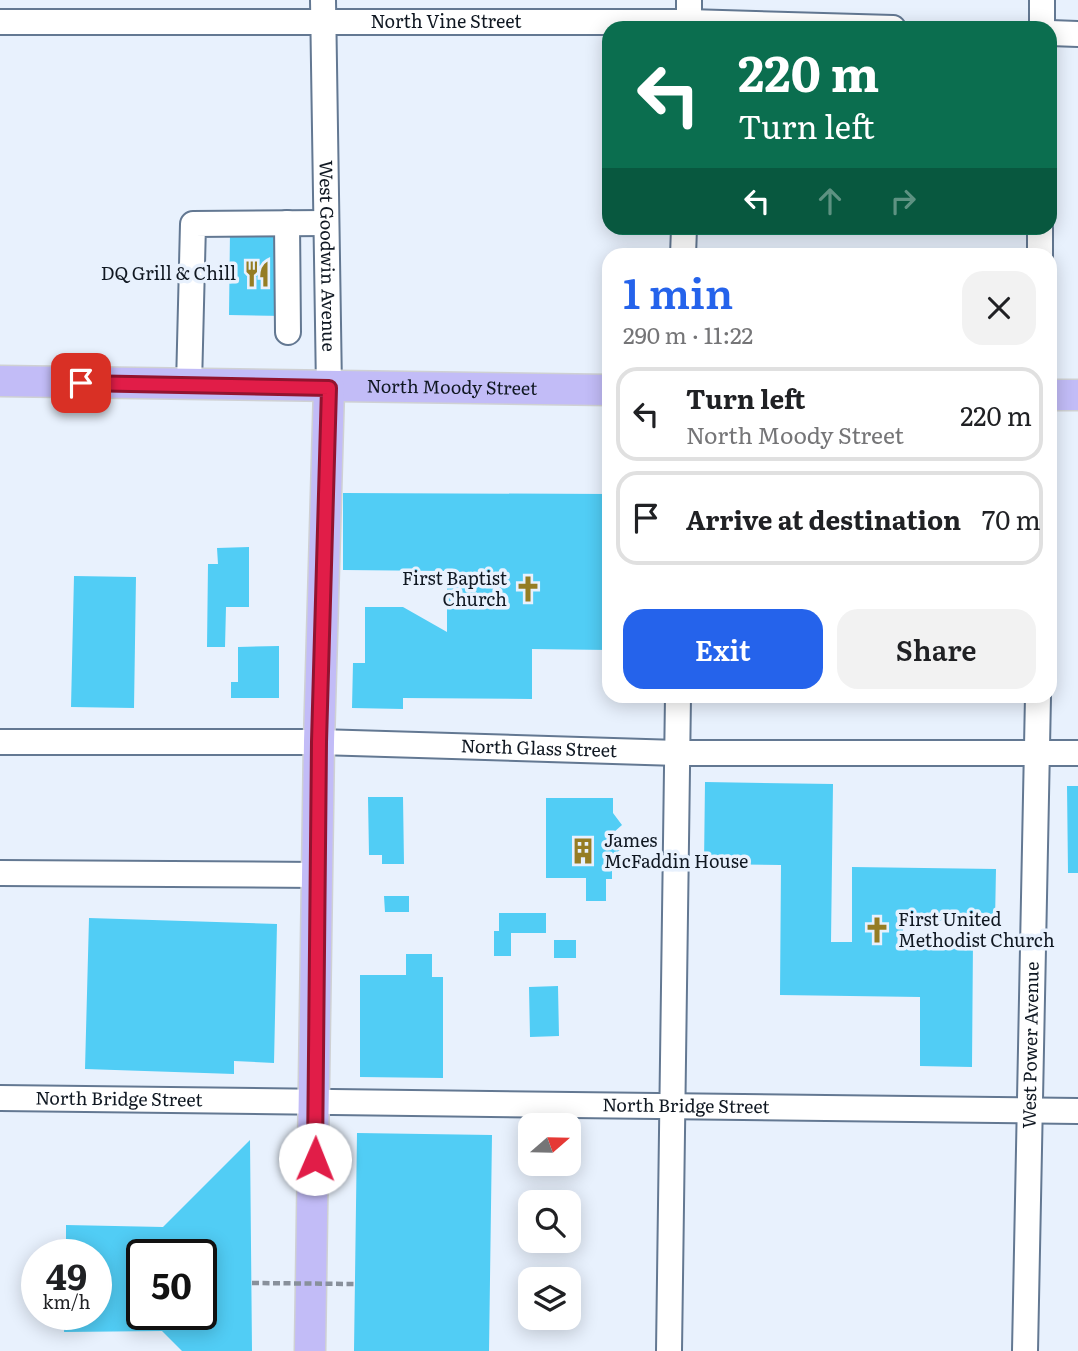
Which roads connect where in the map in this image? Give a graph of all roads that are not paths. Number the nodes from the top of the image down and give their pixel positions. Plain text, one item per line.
1 (1042, 0) edge
2 (323, 11) edge
3 (689, 17) edge
4 (763, 21) edge
5 (1042, 21) edge
6 (0, 22) edge
7 (1057, 33) edge
8 (1078, 34) edge
9 (287, 223) junction
10 (326, 223) junction
11 (288, 332) dead end
12 (0, 381) edge
13 (189, 385) junction
14 (329, 388) junction
15 (602, 390) edge
16 (1057, 395) edge
17 (1078, 396) edge
18 (678, 703) edge
19 (1038, 703) edge
20 (0, 742) edge
21 (319, 742) junction
22 (1038, 752) junction
23 (678, 753) junction
24 (1078, 753) edge
25 (0, 873) edge
26 (318, 875) junction
27 (0, 1098) edge
28 (316, 1104) junction
29 (672, 1104) junction
30 (1029, 1110) junction
31 (1078, 1111) edge
32 (310, 1351) edge
33 (669, 1351) edge
34 (1025, 1351) edge

1 - 5 street
2 - 3 street, North Vine Street
2 - 6 street, North Vine Street
2 - 10 street, West Goodwin Avenue
3 - 4 street, North Vine Street
7 - 8 street
9 - 10 street
9 - 11 street
9 - 13 street
10 - 14 street, West Goodwin Avenue
12 - 13 main road, North Moody Street
13 - 14 main road, North Moody Street
14 - 15 main road, North Moody Street
14 - 21 main road, West Goodwin Avenue
16 - 17 main road
18 - 23 street
19 - 22 street, West Power Avenue
20 - 21 street, North Glass Street
21 - 23 street, North Glass Street
21 - 26 main road, West Goodwin Avenue
22 - 23 street, North Glass Street
22 - 24 street, North Glass Street
22 - 30 street, West Power Avenue
23 - 29 street
25 - 26 street
26 - 28 main road, West Goodwin Avenue
27 - 28 street, North Bridge Street
28 - 29 street, North Bridge Street
28 - 32 main road, West Goodwin Avenue
29 - 30 street, North Bridge Street
29 - 33 street
30 - 31 street, North Bridge Street
30 - 34 street, West Power Avenue

